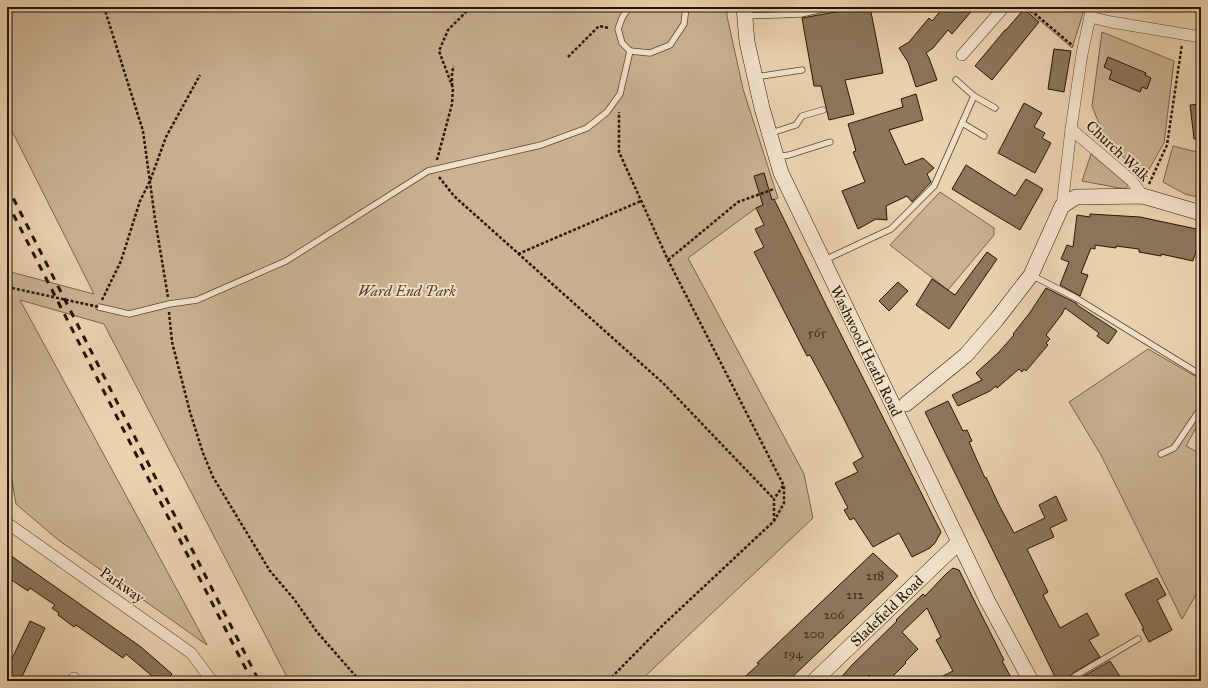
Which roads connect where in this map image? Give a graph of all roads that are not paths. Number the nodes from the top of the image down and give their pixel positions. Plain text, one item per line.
1 (629, 7) edge
2 (686, 7) edge
3 (832, 7) edge
4 (1004, 7) edge
5 (744, 12) edge
6 (1091, 12) edge
7 (1201, 37) edge
8 (630, 51) junction
9 (962, 55) dead end
10 (802, 70) dead end
11 (755, 77) junction
12 (956, 80) dead end
13 (974, 96) junction
14 (995, 108) dead end
15 (824, 110) dead end
16 (962, 123) junction
17 (1072, 129) junction
18 (769, 134) junction
19 (984, 136) dead end
20 (830, 142) dead end
21 (776, 157) junction
22 (1143, 196) junction
23 (1062, 206) junction
24 (1201, 213) edge
25 (823, 262) junction
26 (1031, 275) junction
27 (99, 307) road end
28 (1201, 375) edge
29 (1201, 408) edge
30 (901, 409) junction
31 (1161, 454) dead end
32 (7, 524) edge
33 (959, 542) junction
34 (1138, 639) dead end
35 (1075, 676) dead end
36 (212, 681) edge
37 (814, 681) edge
38 (1031, 681) edge

1 - 8 lane
2 - 8 lane
3 - 5 lane
4 - 9 street
5 - 11 main road, Washwood Heath Road
6 - 7 street
6 - 17 street, Church Walk
8 - 27 lane
10 - 11 lane
11 - 18 main road, Washwood Heath Road
12 - 13 lane
13 - 14 lane
13 - 16 lane
15 - 18 lane
16 - 19 lane
16 - 25 lane
17 - 22 street, Church Walk
17 - 23 street, Church Walk
18 - 21 main road, Washwood Heath Road
20 - 21 lane
21 - 25 main road, Washwood Heath Road
22 - 23 main road
22 - 24 main road
23 - 26 main road
25 - 30 main road, Washwood Heath Road
26 - 28 lane
26 - 30 main road
29 - 31 lane
30 - 33 main road, Washwood Heath Road
32 - 36 street, Parkway
33 - 37 main road, Sladefield Road
33 - 38 main road, Washwood Heath Road
34 - 35 lane

